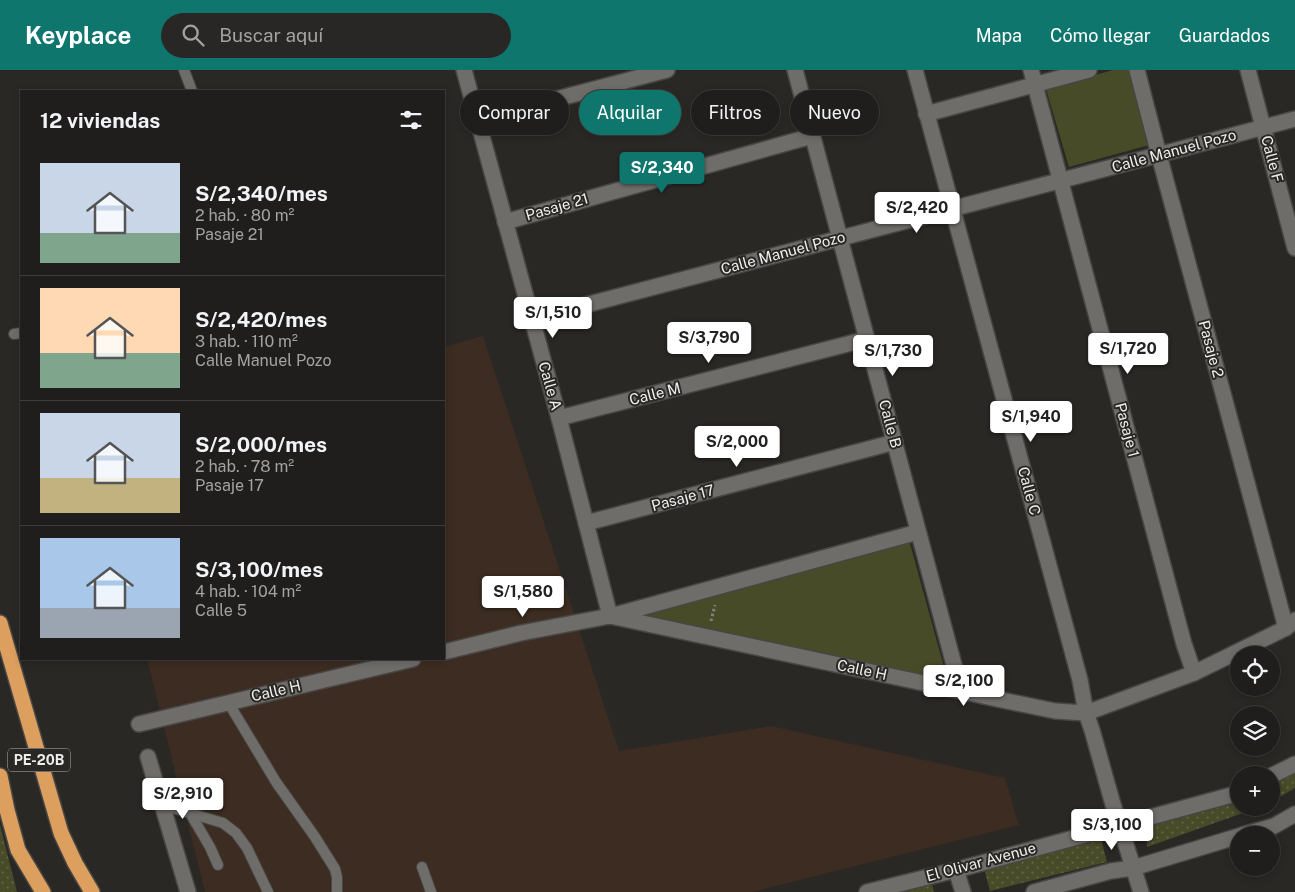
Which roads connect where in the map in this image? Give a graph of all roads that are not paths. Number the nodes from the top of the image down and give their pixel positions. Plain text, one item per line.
1 (184, 70) edge
2 (464, 70) edge
3 (667, 70) edge
4 (795, 70) edge
5 (914, 70) edge
6 (1031, 70) edge
7 (1089, 70) edge
8 (1138, 70) edge
9 (1248, 70) edge
10 (1034, 85) junction
11 (192, 90) edge
12 (469, 90) edge
13 (569, 96) edge
14 (926, 114) junction
15 (1295, 119) edge
16 (1263, 127) junction
17 (481, 135) edge
18 (812, 136) junction
19 (1158, 155) junction
20 (1060, 181) junction
21 (952, 209) junction
22 (505, 222) junction
23 (1293, 230) edge
24 (840, 238) junction
25 (1295, 248) edge
26 (532, 319) junction
27 (867, 339) junction
28 (559, 418) junction
29 (895, 442) junction
30 (586, 524) junction
31 (918, 532) junction
32 (610, 616) junction
33 (0, 624) edge
34 (1291, 624) edge
35 (445, 652) edge
36 (409, 660) edge
37 (1194, 673) junction
38 (961, 690) junction
39 (228, 702) junction
40 (1086, 713) junction
41 (139, 724) dead end
42 (148, 756) dead end
43 (1295, 764) edge
44 (1280, 772) edge
45 (0, 776) edge
46 (1230, 794) edge
47 (163, 805) junction
48 (190, 813) junction
49 (1295, 814) edge
50 (1120, 825) junction
51 (1274, 826) edge
52 (1230, 838) edge
53 (218, 864) dead end
54 (422, 867) dead end
55 (1133, 868) junction
56 (956, 870) junction
57 (41, 890) edge
58 (1041, 891) edge
59 (92, 892) edge
60 (188, 892) edge
61 (268, 892) edge
62 (337, 892) edge
63 (432, 892) edge
64 (867, 892) edge
65 (963, 892) edge
66 (1141, 892) edge

1 - 11 lane
2 - 12 street, Calle A
3 - 13 street
4 - 18 street, Calle B
5 - 14 street, Calle C
6 - 10 street, Pasaje 1
7 - 10 street
8 - 19 street, Pasaje 2
9 - 16 street, Calle F
10 - 14 street
10 - 20 street, Pasaje 1
14 - 21 street, Calle C
15 - 16 street, Calle Manuel Pozo
16 - 19 street, Calle Manuel Pozo
16 - 23 street, Calle F
17 - 22 street, Calle A
18 - 22 street, Pasaje 21
18 - 24 street, Calle B
19 - 20 street, Calle Manuel Pozo
19 - 34 street, Pasaje 2
20 - 21 street, Calle Manuel Pozo
20 - 37 street, Pasaje 1
21 - 24 street, Calle Manuel Pozo
21 - 40 street, Calle C
22 - 26 street, Calle A
23 - 25 street, Calle F
24 - 26 street, Calle Manuel Pozo
24 - 27 street, Calle B
26 - 28 street, Calle A
27 - 28 street, Calle M
27 - 29 street, Calle B
28 - 30 street, Calle A
29 - 30 street, Pasaje 17
29 - 31 street, Calle B
30 - 32 street, Calle A
31 - 32 street
31 - 38 street, Calle B
32 - 35 street, Calle H
32 - 38 street, Calle H
33 - 59 highway, PE-20B
34 - 37 street, Calle H
36 - 39 street, Calle H
37 - 40 street, Calle H
38 - 40 street, Calle H
39 - 41 street, Calle H
39 - 62 lane
40 - 50 street, Calle C
42 - 47 street
43 - 44 street
45 - 57 highway, PE-20B
46 - 50 street, El Olivar Avenue
47 - 48 lane
47 - 60 street
48 - 53 lane
48 - 61 lane
49 - 51 street
50 - 55 street, Calle C
50 - 56 street, El Olivar Avenue
52 - 55 street
54 - 63 lane
55 - 58 street
55 - 66 street, Calle C
56 - 64 street, El Olivar Avenue
56 - 65 street

